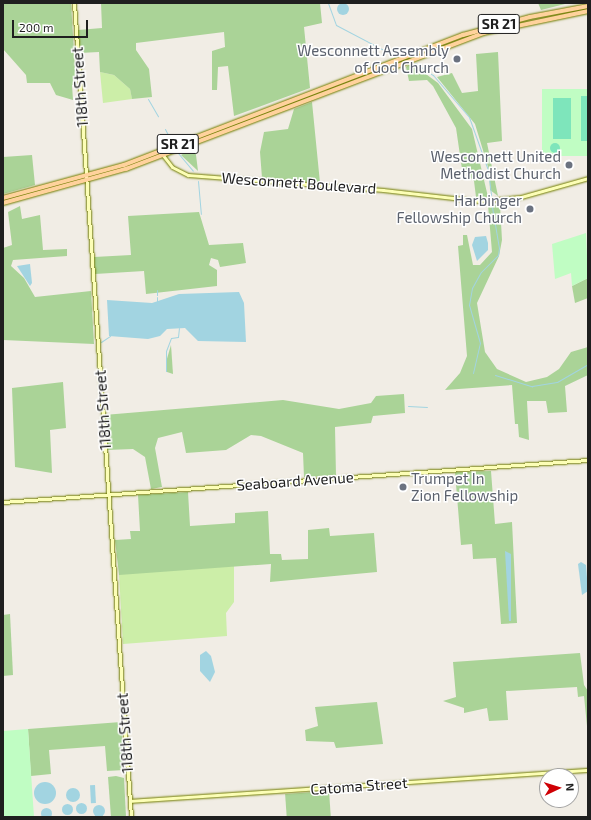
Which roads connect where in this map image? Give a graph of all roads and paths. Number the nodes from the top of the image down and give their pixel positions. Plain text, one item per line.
1 (74, 3) edge
2 (587, 6) edge
3 (588, 11) edge
4 (573, 13) junction
5 (330, 88) junction
6 (299, 98) junction
7 (276, 111) junction
8 (162, 152) junction
9 (588, 178) edge
10 (87, 180) junction
11 (3, 198) edge
12 (3, 202) edge
13 (588, 460) edge
14 (108, 494) junction
15 (3, 502) edge
16 (588, 770) edge
17 (130, 801) junction
18 (131, 817) edge

1 - 10 street, 118th Street
2 - 4 main road
2 - 5 main road, SR 21
3 - 4 main road, SR 21
4 - 5 main road, SR 21
5 - 6 main road, SR 21
5 - 7 main road, SR 21
6 - 7 main road
6 - 8 main road, SR 21
7 - 8 main road, SR 21
8 - 9 street, Wesconnett Boulevard
8 - 10 main road, SR 21
10 - 11 main road, SR 21
10 - 12 main road, SR 21
10 - 14 street, 118th Street
13 - 14 street, Seaboard Avenue
14 - 15 street, Seaboard Avenue
14 - 17 street, 118th Street
16 - 17 street, Catoma Street
17 - 18 street, 118th Street

